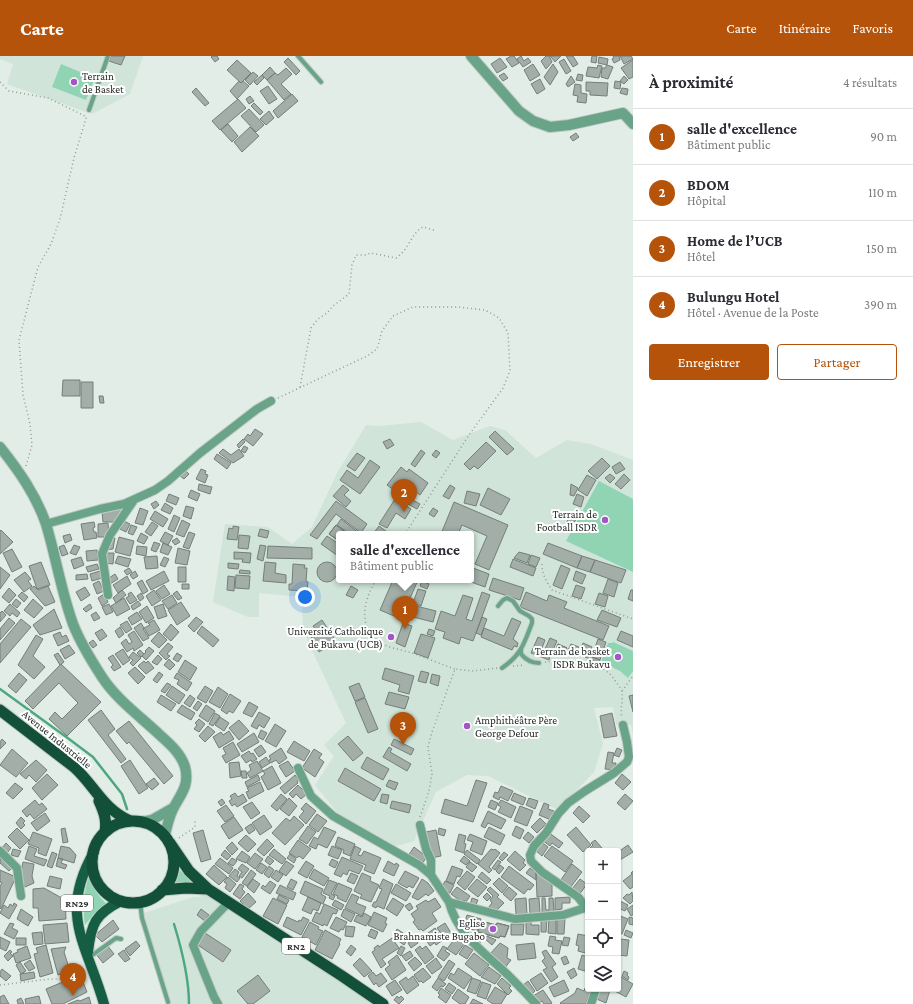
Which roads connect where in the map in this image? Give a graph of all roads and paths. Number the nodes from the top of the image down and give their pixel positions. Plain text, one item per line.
1 (108, 56) edge
2 (298, 56) edge
3 (471, 56) edge
4 (0, 82) edge
5 (321, 82) dead end
6 (89, 110) joint
7 (87, 117) junction
8 (633, 124) edge
9 (434, 230) dead end
10 (300, 387) junction
11 (271, 401) joint
12 (0, 447) edge
13 (23, 478) junction
14 (134, 500) junction
15 (46, 524) junction
16 (407, 531) edge
17 (542, 564) dead end
18 (374, 583) edge
19 (108, 595) dead end
20 (498, 606) dead end
21 (633, 619) edge
22 (521, 649) junction
23 (539, 663) junction
24 (502, 668) junction
25 (455, 669) junction
26 (633, 676) edge
27 (622, 691) junction
28 (0, 710) edge
29 (623, 725) joint
30 (298, 768) dead end
31 (95, 791) junction
32 (174, 808) junction
33 (130, 821) junction
34 (195, 821) dead end
35 (142, 822) junction
36 (420, 825) joint
37 (105, 832) junction
38 (168, 839) junction
39 (0, 851) edge
40 (94, 852) junction
41 (431, 875) junction
42 (208, 889) junction
43 (162, 890) junction
44 (21, 896) dead end
45 (121, 901) junction
46 (140, 902) junction
47 (228, 902) junction
48 (449, 902) junction
49 (585, 905) edge
50 (585, 909) edge
51 (121, 939) dead end
52 (87, 956) junction
53 (92, 967) junction
54 (0, 985) edge
55 (595, 992) edge
56 (168, 1002) dead end
57 (104, 1004) edge
58 (218, 1004) edge
59 (383, 1004) edge
60 (536, 1004) edge
61 (591, 1004) edge

1 - 6 lane
2 - 5 lane
3 - 8 street
4 - 7 path
6 - 7 path
7 - 13 path
9 - 10 path
10 - 11 path
10 - 16 path
11 - 14 street
12 - 13 street
13 - 15 street
14 - 15 street
14 - 19 street
15 - 32 street
17 - 21 path
18 - 25 path
20 - 22 lane
22 - 23 lane
22 - 24 lane
23 - 24 path
23 - 27 path
24 - 25 path
25 - 36 path
26 - 27 path
27 - 29 path
28 - 31 highway, Avenue Industrielle
29 - 49 street
30 - 41 street
31 - 33 highway, Avenue Industrielle
31 - 37 highway, Avenue Industrielle
32 - 35 street
32 - 38 street
33 - 35 highway
33 - 37 highway
34 - 38 path
35 - 38 highway
36 - 41 street
37 - 40 highway
38 - 42 highway, RN2
38 - 43 highway
39 - 44 street
40 - 45 highway
40 - 52 main road, RN29
41 - 48 street
42 - 43 highway
42 - 47 highway, RN2
43 - 46 highway
45 - 46 highway
45 - 52 main road, RN29
46 - 56 lane
47 - 58 street
47 - 59 highway, RN2
48 - 50 street
48 - 60 street
51 - 52 lane
52 - 53 main road, RN29
53 - 54 path
53 - 57 main road, RN29
55 - 61 street

